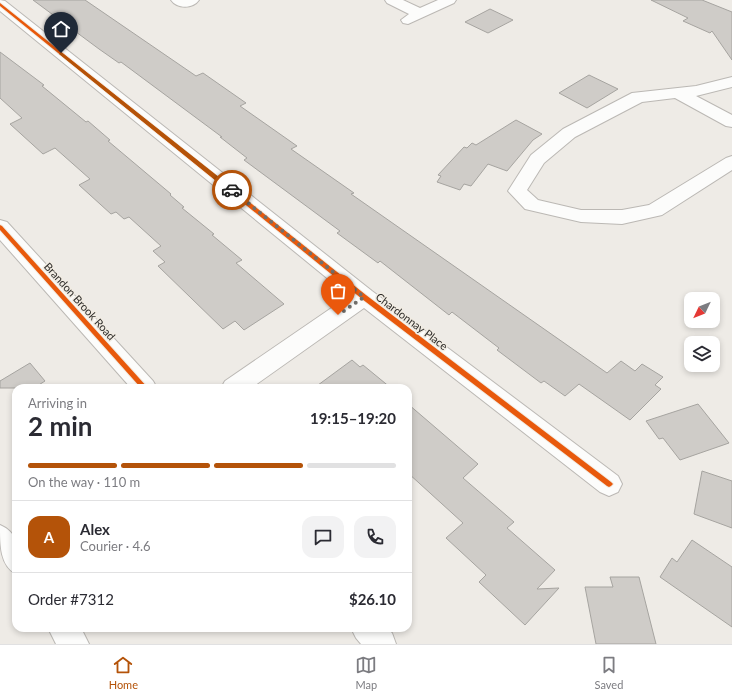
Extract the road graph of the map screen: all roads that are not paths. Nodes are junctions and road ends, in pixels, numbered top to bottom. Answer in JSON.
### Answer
{"nodes":[{"id":1,"x":178,"y":0,"type":"edge"},
{"id":2,"x":192,"y":0,"type":"edge"},
{"id":3,"x":392,"y":0,"type":"edge"},
{"id":4,"x":449,"y":0,"type":"edge"},
{"id":5,"x":0,"y":4,"type":"edge"},
{"id":6,"x":732,"y":82,"type":"edge"},
{"id":7,"x":678,"y":93,"type":"junction"},
{"id":8,"x":732,"y":122,"type":"edge"},
{"id":9,"x":732,"y":162,"type":"edge"},
{"id":10,"x":0,"y":227,"type":"edge"},
{"id":11,"x":364,"y":297,"type":"junction"},
{"id":12,"x":141,"y":384,"type":"edge"},
{"id":13,"x":239,"y":384,"type":"edge"},
{"id":14,"x":609,"y":484,"type":"dead end"},
{"id":15,"x":66,"y":632,"type":"edge"},
{"id":16,"x":370,"y":632,"type":"edge"},
{"id":17,"x":74,"y":644,"type":"edge"},
{"id":18,"x":381,"y":644,"type":"edge"}],
"edges":[{"from":1,"to":2,"type":"street"},
{"from":3,"to":4,"type":"street"},
{"from":5,"to":11,"type":"street","name":"Chardonnay Place"},
{"from":6,"to":7,"type":"street"},
{"from":7,"to":8,"type":"street"},
{"from":7,"to":9,"type":"street"},
{"from":10,"to":12,"type":"street","name":"Brandon Brook Road"},
{"from":11,"to":13,"type":"street"},
{"from":11,"to":14,"type":"street","name":"Chardonnay Place"},
{"from":15,"to":17,"type":"street"},
{"from":16,"to":18,"type":"street"}]}
